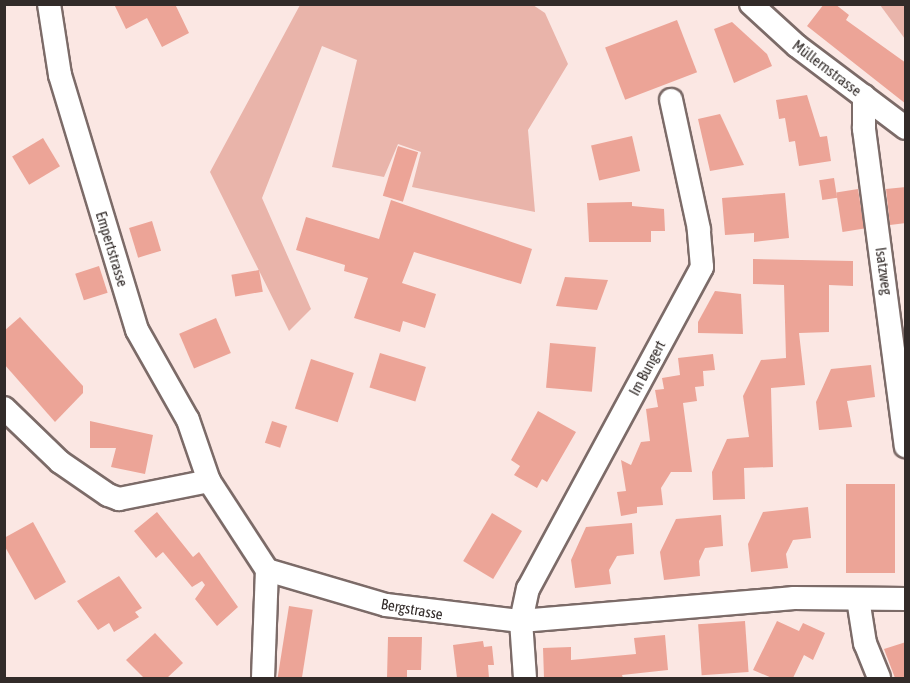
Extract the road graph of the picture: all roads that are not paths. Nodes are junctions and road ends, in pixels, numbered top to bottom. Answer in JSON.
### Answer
{"nodes":[{"id":1,"x":49,"y":4,"type":"edge"},
{"id":2,"x":751,"y":4,"type":"edge"},
{"id":3,"x":864,"y":96,"type":"junction"},
{"id":4,"x":671,"y":100,"type":"dead end"},
{"id":5,"x":906,"y":128,"type":"edge"},
{"id":6,"x":4,"y":408,"type":"edge"},
{"id":7,"x":906,"y":446,"type":"edge"},
{"id":8,"x":208,"y":481,"type":"junction"},
{"id":9,"x":267,"y":570,"type":"junction"},
{"id":10,"x":906,"y":598,"type":"edge"},
{"id":11,"x":858,"y":599,"type":"junction"},
{"id":12,"x":521,"y":621,"type":"junction"},
{"id":13,"x":263,"y":678,"type":"edge"},
{"id":14,"x":525,"y":678,"type":"edge"},
{"id":15,"x":879,"y":678,"type":"edge"}],
"edges":[{"from":1,"to":8,"type":"street","name":"Empertstrasse"},
{"from":2,"to":3,"type":"street","name":"Müllernstrasse"},
{"from":3,"to":5,"type":"street","name":"Müllernstrasse"},
{"from":3,"to":7,"type":"street","name":"Isatzweg"},
{"from":4,"to":12,"type":"street","name":"Im Bungert"},
{"from":6,"to":8,"type":"street"},
{"from":8,"to":9,"type":"street"},
{"from":9,"to":12,"type":"street","name":"Bergstrasse"},
{"from":9,"to":13,"type":"street"},
{"from":10,"to":11,"type":"street","name":"Bergstrasse"},
{"from":11,"to":12,"type":"street","name":"Bergstrasse"},
{"from":11,"to":15,"type":"street"},
{"from":12,"to":14,"type":"street","name":"Im Bungert"}]}
